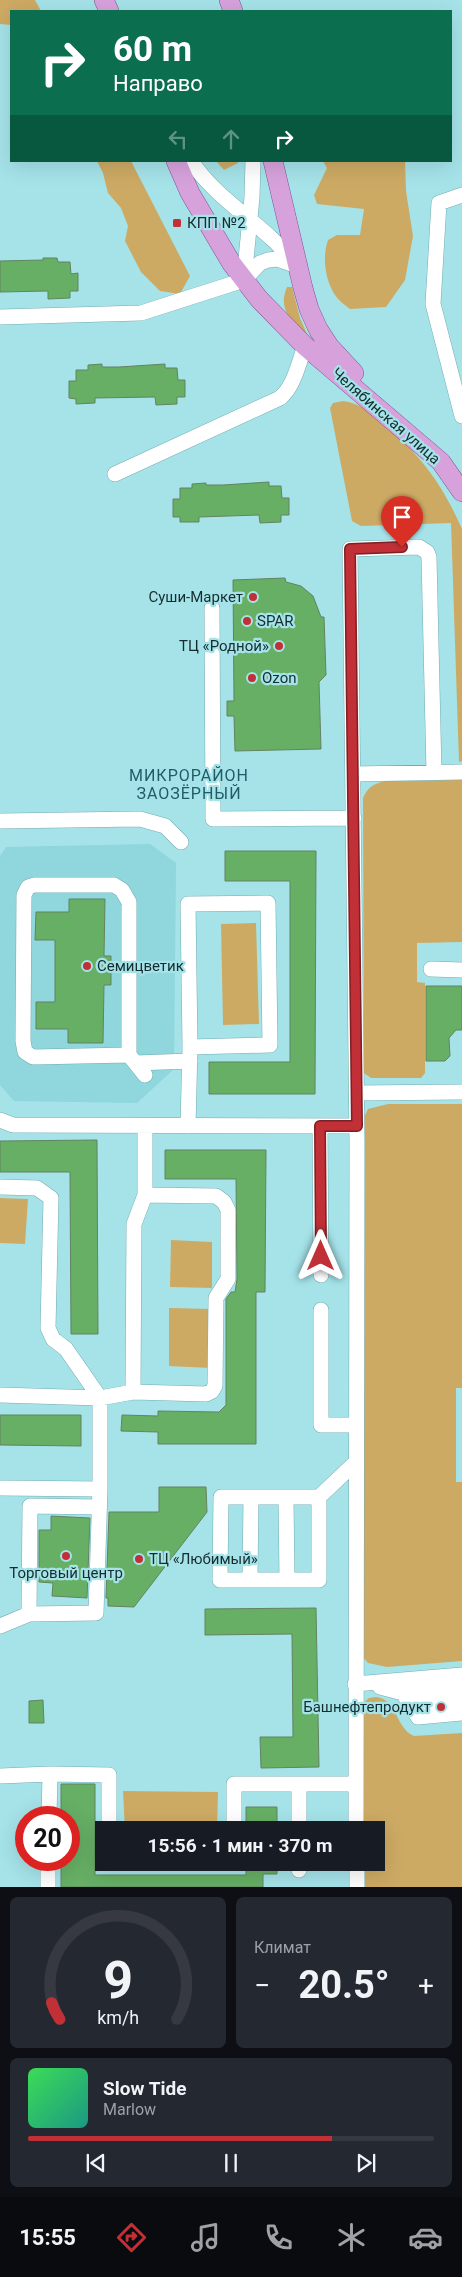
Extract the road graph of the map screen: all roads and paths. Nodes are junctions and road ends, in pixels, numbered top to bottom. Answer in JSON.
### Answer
{"nodes":[{"id":1,"x":176,"y":162,"type":"edge"},
{"id":2,"x":192,"y":162,"type":"edge"},
{"id":3,"x":253,"y":162,"type":"edge"},
{"id":4,"x":273,"y":162,"type":"edge"},
{"id":5,"x":462,"y":195,"type":"edge"},
{"id":6,"x":249,"y":218,"type":"junction"},
{"id":7,"x":297,"y":266,"type":"junction"},
{"id":8,"x":244,"y":280,"type":"junction"},
{"id":9,"x":0,"y":317,"type":"edge"},
{"id":10,"x":305,"y":346,"type":"junction"},
{"id":11,"x":462,"y":416,"type":"edge"},
{"id":12,"x":462,"y":469,"type":"edge"},
{"id":13,"x":115,"y":474,"type":"dead end"},
{"id":14,"x":462,"y":492,"type":"edge"},
{"id":15,"x":212,"y":608,"type":"dead end"},
{"id":16,"x":434,"y":772,"type":"junction"},
{"id":17,"x":462,"y":772,"type":"edge"},
{"id":18,"x":354,"y":774,"type":"junction"},
{"id":19,"x":354,"y":818,"type":"junction"},
{"id":20,"x":0,"y":821,"type":"edge"},
{"id":21,"x":181,"y":842,"type":"dead end"},
{"id":22,"x":431,"y":970,"type":"dead end"},
{"id":23,"x":462,"y":970,"type":"edge"},
{"id":24,"x":190,"y":1054,"type":"junction"},
{"id":25,"x":132,"y":1059,"type":"junction"},
{"id":26,"x":146,"y":1076,"type":"dead end"},
{"id":27,"x":462,"y":1092,"type":"edge"},
{"id":28,"x":357,"y":1093,"type":"junction"},
{"id":29,"x":0,"y":1120,"type":"edge"},
{"id":30,"x":145,"y":1126,"type":"junction"},
{"id":31,"x":188,"y":1126,"type":"junction"},
{"id":32,"x":320,"y":1126,"type":"junction"},
{"id":33,"x":357,"y":1126,"type":"junction"},
{"id":34,"x":0,"y":1187,"type":"edge"},
{"id":35,"x":144,"y":1195,"type":"junction"},
{"id":36,"x":321,"y":1276,"type":"dead end"},
{"id":37,"x":321,"y":1310,"type":"dead end"},
{"id":38,"x":133,"y":1392,"type":"junction"},
{"id":39,"x":0,"y":1395,"type":"edge"},
{"id":40,"x":100,"y":1398,"type":"junction"},
{"id":41,"x":356,"y":1425,"type":"junction"},
{"id":42,"x":356,"y":1462,"type":"junction"},
{"id":43,"x":0,"y":1488,"type":"edge"},
{"id":44,"x":100,"y":1489,"type":"junction"},
{"id":45,"x":251,"y":1497,"type":"junction"},
{"id":46,"x":286,"y":1497,"type":"junction"},
{"id":47,"x":318,"y":1497,"type":"junction"},
{"id":48,"x":99,"y":1507,"type":"junction"},
{"id":49,"x":250,"y":1580,"type":"junction"},
{"id":50,"x":286,"y":1580,"type":"junction"},
{"id":51,"x":29,"y":1614,"type":"junction"},
{"id":52,"x":0,"y":1626,"type":"edge"},
{"id":53,"x":462,"y":1675,"type":"edge"},
{"id":54,"x":362,"y":1684,"type":"junction"},
{"id":55,"x":462,"y":1687,"type":"edge"},
{"id":56,"x":407,"y":1699,"type":"junction"},
{"id":57,"x":462,"y":1700,"type":"edge"},
{"id":58,"x":462,"y":1713,"type":"edge"},
{"id":59,"x":50,"y":1774,"type":"junction"},
{"id":60,"x":0,"y":1776,"type":"edge"},
{"id":61,"x":299,"y":1784,"type":"junction"},
{"id":62,"x":355,"y":1784,"type":"junction"},
{"id":63,"x":49,"y":1806,"type":"edge"},
{"id":64,"x":108,"y":1821,"type":"edge"},
{"id":65,"x":234,"y":1821,"type":"edge"},
{"id":66,"x":299,"y":1821,"type":"edge"},
{"id":67,"x":356,"y":1821,"type":"edge"},
{"id":68,"x":48,"y":1871,"type":"edge"},
{"id":69,"x":357,"y":1871,"type":"edge"},
{"id":70,"x":48,"y":1887,"type":"edge"},
{"id":71,"x":357,"y":1887,"type":"edge"}],
"edges":[{"from":1,"to":8,"type":"main road","name":"Челябинская улица"},
{"from":2,"to":6,"type":"street"},
{"from":3,"to":6,"type":"street"},
{"from":4,"to":7,"type":"main road","name":"Челябинская улица"},
{"from":5,"to":11,"type":"street"},
{"from":6,"to":7,"type":"street"},
{"from":6,"to":8,"type":"street"},
{"from":7,"to":8,"type":"street"},
{"from":7,"to":12,"type":"main road","name":"Челябинская улица"},
{"from":8,"to":9,"type":"street"},
{"from":8,"to":10,"type":"main road","name":"Челябинская улица"},
{"from":10,"to":13,"type":"street"},
{"from":10,"to":14,"type":"main road","name":"Челябинская улица"},
{"from":15,"to":19,"type":"street"},
{"from":16,"to":17,"type":"street"},
{"from":16,"to":18,"type":"street"},
{"from":16,"to":18,"type":"street"},
{"from":18,"to":19,"type":"street"},
{"from":19,"to":28,"type":"street"},
{"from":20,"to":21,"type":"street"},
{"from":22,"to":23,"type":"street"},
{"from":24,"to":24,"type":"street"},
{"from":24,"to":25,"type":"street"},
{"from":24,"to":31,"type":"street"},
{"from":25,"to":25,"type":"street"},
{"from":25,"to":26,"type":"street"},
{"from":27,"to":28,"type":"street"},
{"from":28,"to":33,"type":"street"},
{"from":29,"to":30,"type":"street"},
{"from":30,"to":31,"type":"street"},
{"from":30,"to":35,"type":"street"},
{"from":31,"to":32,"type":"street"},
{"from":32,"to":33,"type":"street"},
{"from":32,"to":36,"type":"street"},
{"from":33,"to":41,"type":"street"},
{"from":34,"to":40,"type":"street"},
{"from":35,"to":38,"type":"street"},
{"from":35,"to":38,"type":"street"},
{"from":37,"to":41,"type":"street"},
{"from":38,"to":40,"type":"street"},
{"from":39,"to":40,"type":"street"},
{"from":40,"to":44,"type":"street"},
{"from":41,"to":42,"type":"street"},
{"from":42,"to":47,"type":"street"},
{"from":42,"to":54,"type":"street"},
{"from":43,"to":44,"type":"street"},
{"from":44,"to":48,"type":"street"},
{"from":45,"to":46,"type":"street"},
{"from":45,"to":49,"type":"street"},
{"from":45,"to":49,"type":"street"},
{"from":46,"to":47,"type":"street"},
{"from":46,"to":50,"type":"street"},
{"from":47,"to":50,"type":"street"},
{"from":48,"to":51,"type":"street"},
{"from":48,"to":51,"type":"street"},
{"from":49,"to":50,"type":"street"},
{"from":51,"to":52,"type":"street"},
{"from":53,"to":54,"type":"street"},
{"from":54,"to":56,"type":"street"},
{"from":54,"to":62,"type":"street"},
{"from":55,"to":56,"type":"street"},
{"from":56,"to":57,"type":"street"},
{"from":56,"to":58,"type":"street"},
{"from":59,"to":60,"type":"street"},
{"from":59,"to":63,"type":"street"},
{"from":59,"to":64,"type":"street"},
{"from":61,"to":62,"type":"street"},
{"from":61,"to":65,"type":"street"},
{"from":61,"to":66,"type":"street"},
{"from":62,"to":67,"type":"street"},
{"from":68,"to":70,"type":"street"},
{"from":69,"to":71,"type":"street"}]}
